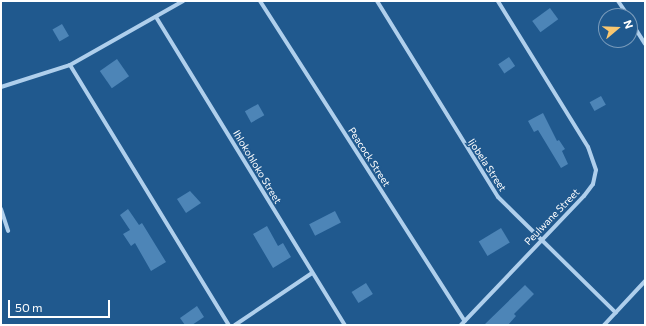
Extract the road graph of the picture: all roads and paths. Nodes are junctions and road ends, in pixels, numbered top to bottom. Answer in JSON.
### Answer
{"nodes":[{"id":1,"x":183,"y":1,"type":"edge"},
{"id":2,"x":260,"y":1,"type":"edge"},
{"id":3,"x":377,"y":1,"type":"edge"},
{"id":4,"x":498,"y":1,"type":"edge"},
{"id":5,"x":156,"y":17,"type":"junction"},
{"id":6,"x":638,"y":33,"type":"edge"},
{"id":7,"x":645,"y":44,"type":"edge"},
{"id":8,"x":70,"y":65,"type":"junction"},
{"id":9,"x":1,"y":87,"type":"edge"},
{"id":10,"x":1,"y":209,"type":"edge"},
{"id":11,"x":8,"y":231,"type":"dead end"},
{"id":12,"x":540,"y":241,"type":"junction"},
{"id":13,"x":312,"y":273,"type":"junction"},
{"id":14,"x":645,"y":281,"type":"edge"},
{"id":15,"x":616,"y":313,"type":"junction"},
{"id":16,"x":465,"y":321,"type":"junction"},
{"id":17,"x":229,"y":325,"type":"edge"},
{"id":18,"x":235,"y":325,"type":"edge"},
{"id":19,"x":345,"y":325,"type":"edge"},
{"id":20,"x":461,"y":325,"type":"edge"},
{"id":21,"x":604,"y":325,"type":"edge"}],
"edges":[{"from":1,"to":5,"type":"street"},
{"from":2,"to":16,"type":"street","name":"Peacock Street"},
{"from":3,"to":12,"type":"street","name":"Ijobela Street"},
{"from":4,"to":12,"type":"street","name":"Peulwane Street"},
{"from":5,"to":8,"type":"street"},
{"from":5,"to":13,"type":"street","name":"Ihlokohloko Street"},
{"from":6,"to":7,"type":"street"},
{"from":8,"to":9,"type":"street"},
{"from":8,"to":17,"type":"street"},
{"from":10,"to":11,"type":"street"},
{"from":12,"to":15,"type":"street","name":"Ijobela Street"},
{"from":12,"to":16,"type":"street","name":"Peulwane Street"},
{"from":13,"to":18,"type":"street"},
{"from":13,"to":19,"type":"street","name":"Ihlokohloko Street"},
{"from":14,"to":15,"type":"street"},
{"from":15,"to":21,"type":"street"},
{"from":16,"to":20,"type":"street","name":"Peulwane Street"}]}
